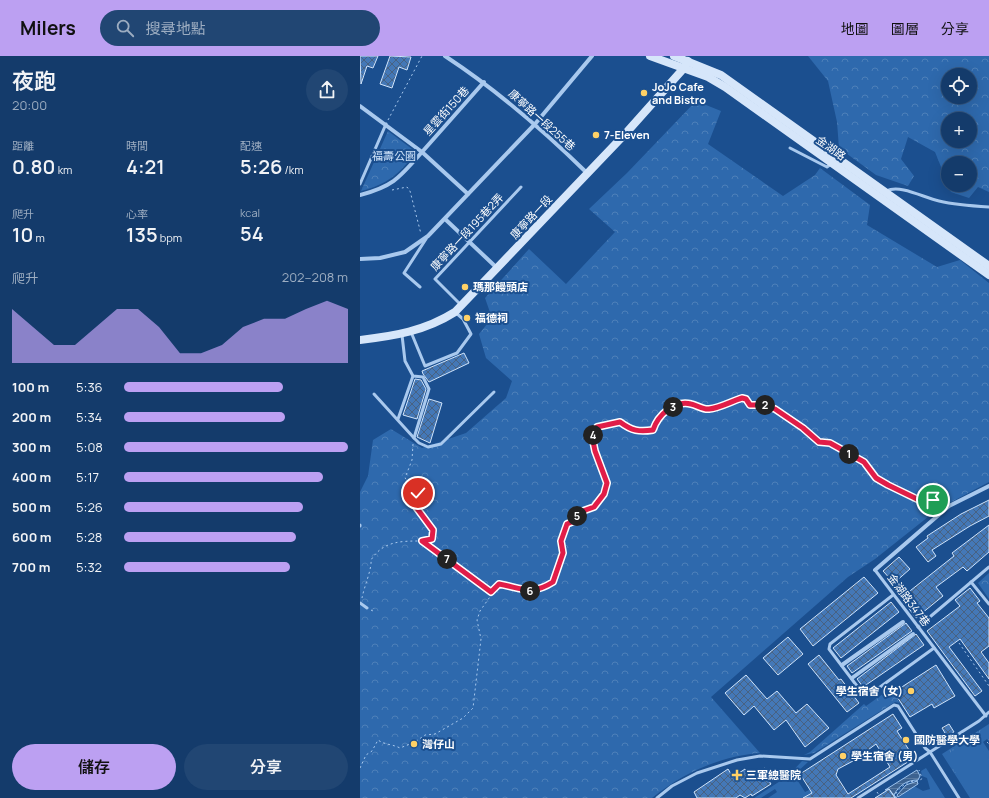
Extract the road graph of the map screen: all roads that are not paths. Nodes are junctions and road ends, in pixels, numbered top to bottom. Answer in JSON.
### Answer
{"nodes":[{"id":1,"x":445,"y":56,"type":"edge"},
{"id":2,"x":592,"y":56,"type":"edge"},
{"id":3,"x":650,"y":56,"type":"edge"},
{"id":4,"x":674,"y":56,"type":"edge"},
{"id":5,"x":686,"y":64,"type":"junction"},
{"id":6,"x":484,"y":82,"type":"junction"},
{"id":7,"x":360,"y":106,"type":"edge"},
{"id":8,"x":386,"y":124,"type":"junction"},
{"id":9,"x":535,"y":124,"type":"junction"},
{"id":10,"x":790,"y":148,"type":"dead end"},
{"id":11,"x":422,"y":152,"type":"junction"},
{"id":12,"x":833,"y":162,"type":"junction"},
{"id":13,"x":587,"y":173,"type":"junction"},
{"id":14,"x":360,"y":184,"type":"edge"},
{"id":15,"x":521,"y":187,"type":"dead end"},
{"id":16,"x":468,"y":194,"type":"junction"},
{"id":17,"x":883,"y":194,"type":"junction"},
{"id":18,"x":360,"y":195,"type":"edge"},
{"id":19,"x":989,"y":207,"type":"edge"},
{"id":20,"x":444,"y":218,"type":"junction"},
{"id":21,"x":428,"y":236,"type":"junction"},
{"id":22,"x":470,"y":242,"type":"junction"},
{"id":23,"x":360,"y":259,"type":"edge"},
{"id":24,"x":989,"y":266,"type":"edge"},
{"id":25,"x":497,"y":268,"type":"junction"},
{"id":26,"x":989,"y":275,"type":"edge"},
{"id":27,"x":420,"y":287,"type":"dead end"},
{"id":28,"x":462,"y":306,"type":"junction"},
{"id":29,"x":455,"y":312,"type":"junction"},
{"id":30,"x":411,"y":332,"type":"junction"},
{"id":31,"x":402,"y":335,"type":"junction"},
{"id":32,"x":360,"y":339,"type":"edge"},
{"id":33,"x":413,"y":376,"type":"junction"},
{"id":34,"x":494,"y":392,"type":"dead end"},
{"id":35,"x":374,"y":394,"type":"dead end"},
{"id":36,"x":398,"y":419,"type":"junction"},
{"id":37,"x":414,"y":438,"type":"junction"},
{"id":38,"x":989,"y":486,"type":"edge"},
{"id":39,"x":989,"y":567,"type":"edge"},
{"id":40,"x":875,"y":570,"type":"joint"},
{"id":41,"x":971,"y":582,"type":"junction"},
{"id":42,"x":893,"y":595,"type":"junction"},
{"id":43,"x":361,"y":604,"type":"edge"},
{"id":44,"x":989,"y":604,"type":"edge"},
{"id":45,"x":367,"y":608,"type":"dead end"},
{"id":46,"x":903,"y":622,"type":"dead end"},
{"id":47,"x":918,"y":627,"type":"junction"},
{"id":48,"x":913,"y":634,"type":"dead end"},
{"id":49,"x":934,"y":648,"type":"junction"},
{"id":50,"x":842,"y":665,"type":"junction"},
{"id":51,"x":852,"y":678,"type":"junction"},
{"id":52,"x":989,"y":712,"type":"edge"},
{"id":53,"x":986,"y":716,"type":"junction"},
{"id":54,"x":930,"y":752,"type":"junction"},
{"id":55,"x":657,"y":798,"type":"edge"},
{"id":56,"x":858,"y":798,"type":"edge"},
{"id":57,"x":959,"y":798,"type":"edge"}],
"edges":[{"from":1,"to":6,"type":"street","name":"康寧路一段255巷"},
{"from":2,"to":9,"type":"street"},
{"from":3,"to":5,"type":"main road","name":"金湖路"},
{"from":4,"to":5,"type":"main road","name":"金湖路"},
{"from":5,"to":12,"type":"main road","name":"金湖路"},
{"from":5,"to":13,"type":"main road","name":"康寧路一段"},
{"from":5,"to":17,"type":"main road","name":"金湖路"},
{"from":6,"to":9,"type":"street","name":"康寧路一段255巷"},
{"from":6,"to":11,"type":"street","name":"星雲街150巷"},
{"from":7,"to":8,"type":"street"},
{"from":8,"to":11,"type":"street"},
{"from":8,"to":14,"type":"lane"},
{"from":9,"to":13,"type":"street","name":"康寧路一段255巷"},
{"from":9,"to":16,"type":"street"},
{"from":10,"to":12,"type":"lane"},
{"from":11,"to":16,"type":"street","name":"星雲街150巷"},
{"from":11,"to":18,"type":"street","name":"星雲街150巷"},
{"from":12,"to":17,"type":"main road","name":"金湖路"},
{"from":13,"to":25,"type":"main road","name":"康寧路一段"},
{"from":15,"to":22,"type":"lane","name":"康寧路一段195巷2弄"},
{"from":16,"to":20,"type":"street"},
{"from":17,"to":19,"type":"lane"},
{"from":17,"to":24,"type":"main road","name":"金湖路"},
{"from":17,"to":26,"type":"main road","name":"金湖路"},
{"from":20,"to":21,"type":"street"},
{"from":20,"to":22,"type":"street"},
{"from":21,"to":23,"type":"street"},
{"from":21,"to":27,"type":"lane"},
{"from":22,"to":25,"type":"street"},
{"from":22,"to":28,"type":"lane","name":"康寧路一段195巷2弄"},
{"from":25,"to":28,"type":"main road","name":"康寧路一段"},
{"from":28,"to":29,"type":"main road","name":"康寧路一段"},
{"from":29,"to":30,"type":"main road","name":"康寧路一段"},
{"from":29,"to":30,"type":"lane"},
{"from":30,"to":31,"type":"main road","name":"康寧路一段"},
{"from":31,"to":32,"type":"main road","name":"康寧路一段"},
{"from":31,"to":33,"type":"lane"},
{"from":33,"to":36,"type":"lane"},
{"from":33,"to":37,"type":"lane"},
{"from":34,"to":37,"type":"lane"},
{"from":35,"to":36,"type":"lane"},
{"from":36,"to":37,"type":"lane"},
{"from":38,"to":40,"type":"street","name":"金湖路347巷"},
{"from":39,"to":41,"type":"lane"},
{"from":40,"to":42,"type":"lane","name":"金湖路347巷"},
{"from":41,"to":44,"type":"lane"},
{"from":41,"to":47,"type":"lane"},
{"from":42,"to":47,"type":"lane","name":"金湖路347巷"},
{"from":42,"to":50,"type":"lane"},
{"from":43,"to":45,"type":"lane"},
{"from":46,"to":50,"type":"street"},
{"from":47,"to":49,"type":"lane","name":"金湖路347巷"},
{"from":48,"to":51,"type":"street"},
{"from":49,"to":51,"type":"lane"},
{"from":49,"to":53,"type":"lane","name":"金湖路347巷"},
{"from":50,"to":51,"type":"lane"},
{"from":52,"to":53,"type":"lane"},
{"from":53,"to":54,"type":"lane"},
{"from":54,"to":55,"type":"lane"},
{"from":54,"to":56,"type":"lane"},
{"from":54,"to":57,"type":"lane"}]}
